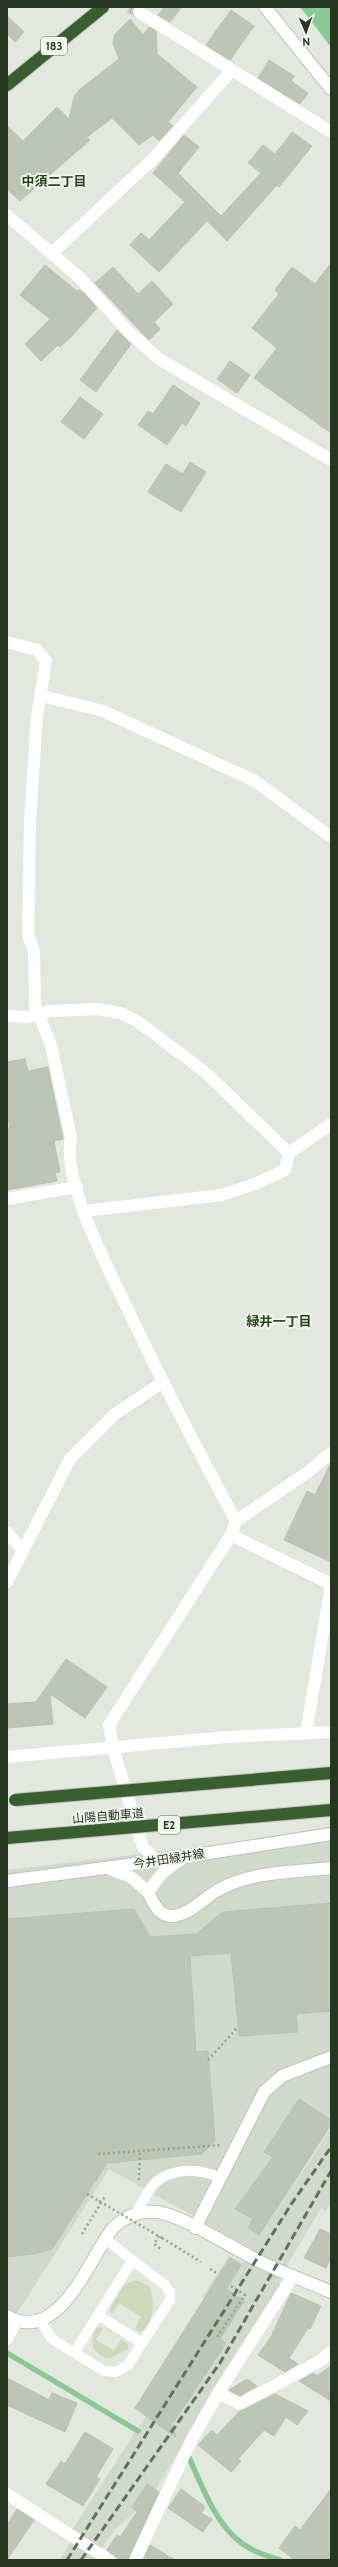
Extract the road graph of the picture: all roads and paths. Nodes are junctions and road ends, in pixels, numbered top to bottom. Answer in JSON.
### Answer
{"nodes":[{"id":1,"x":103,"y":7,"type":"edge"},
{"id":2,"x":265,"y":7,"type":"edge"},
{"id":3,"x":139,"y":12,"type":"tunnel mouth"},
{"id":4,"x":232,"y":70,"type":"junction"},
{"id":5,"x":7,"y":85,"type":"edge"},
{"id":6,"x":331,"y":89,"type":"edge"},
{"id":7,"x":331,"y":132,"type":"edge"},
{"id":8,"x":7,"y":215,"type":"edge"},
{"id":9,"x":51,"y":254,"type":"junction"},
{"id":10,"x":331,"y":460,"type":"edge"},
{"id":11,"x":7,"y":642,"type":"edge"},
{"id":12,"x":42,"y":696,"type":"junction"},
{"id":13,"x":331,"y":837,"type":"edge"},
{"id":14,"x":38,"y":1015,"type":"junction"},
{"id":15,"x":7,"y":1016,"type":"edge"},
{"id":16,"x":331,"y":1124,"type":"edge"},
{"id":17,"x":289,"y":1153,"type":"junction"},
{"id":18,"x":76,"y":1187,"type":"junction"},
{"id":19,"x":7,"y":1200,"type":"edge"},
{"id":20,"x":84,"y":1211,"type":"junction"},
{"id":21,"x":163,"y":1382,"type":"junction"},
{"id":22,"x":331,"y":1453,"type":"edge"},
{"id":23,"x":236,"y":1521,"type":"junction"},
{"id":24,"x":7,"y":1532,"type":"edge"},
{"id":25,"x":231,"y":1535,"type":"junction"},
{"id":26,"x":23,"y":1551,"type":"junction"},
{"id":27,"x":7,"y":1582,"type":"edge"},
{"id":28,"x":331,"y":1584,"type":"edge"},
{"id":29,"x":331,"y":1732,"type":"edge"},
{"id":30,"x":306,"y":1733,"type":"junction"},
{"id":31,"x":113,"y":1748,"type":"junction"},
{"id":32,"x":7,"y":1757,"type":"edge"},
{"id":33,"x":331,"y":1773,"type":"edge"},
{"id":34,"x":10,"y":1801,"type":"edge"},
{"id":35,"x":331,"y":1810,"type":"edge"},
{"id":36,"x":331,"y":1834,"type":"edge"},
{"id":37,"x":7,"y":1838,"type":"edge"},
{"id":38,"x":143,"y":1847,"type":"junction"},
{"id":39,"x":184,"y":1857,"type":"junction"},
{"id":40,"x":157,"y":1861,"type":"junction"},
{"id":41,"x":133,"y":1864,"type":"junction"},
{"id":42,"x":107,"y":1868,"type":"junction"},
{"id":43,"x":331,"y":1868,"type":"edge"},
{"id":44,"x":7,"y":1881,"type":"edge"},
{"id":45,"x":148,"y":1892,"type":"junction"},
{"id":46,"x":238,"y":2027,"type":"dead end"},
{"id":47,"x":331,"y":2057,"type":"edge"},
{"id":48,"x":208,"y":2060,"type":"dead end"},
{"id":49,"x":237,"y":2144,"type":"junction"},
{"id":50,"x":140,"y":2151,"type":"junction"},
{"id":51,"x":98,"y":2154,"type":"dead end"},
{"id":52,"x":220,"y":2178,"type":"junction"},
{"id":53,"x":139,"y":2183,"type":"dead end"},
{"id":54,"x":87,"y":2194,"type":"dead end"},
{"id":55,"x":107,"y":2196,"type":"dead end"},
{"id":56,"x":100,"y":2202,"type":"junction"},
{"id":57,"x":136,"y":2213,"type":"junction"},
{"id":58,"x":195,"y":2228,"type":"junction"},
{"id":59,"x":82,"y":2234,"type":"dead end"},
{"id":60,"x":160,"y":2237,"type":"junction"},
{"id":61,"x":105,"y":2239,"type":"junction"},
{"id":62,"x":161,"y":2248,"type":"dead end"},
{"id":63,"x":132,"y":2261,"type":"junction"},
{"id":64,"x":201,"y":2262,"type":"dead end"},
{"id":65,"x":210,"y":2269,"type":"dead end"},
{"id":66,"x":218,"y":2274,"type":"dead end"},
{"id":67,"x":293,"y":2276,"type":"junction"},
{"id":68,"x":229,"y":2285,"type":"dead end"},
{"id":69,"x":331,"y":2292,"type":"edge"},
{"id":70,"x":98,"y":2315,"type":"junction"},
{"id":71,"x":11,"y":2318,"type":"edge"},
{"id":72,"x":40,"y":2320,"type":"junction"},
{"id":73,"x":217,"y":2338,"type":"dead end"},
{"id":74,"x":7,"y":2339,"type":"edge"},
{"id":75,"x":142,"y":2343,"type":"junction"},
{"id":76,"x":331,"y":2352,"type":"edge"},
{"id":77,"x":74,"y":2353,"type":"junction"},
{"id":78,"x":218,"y":2393,"type":"junction"},
{"id":79,"x":7,"y":2495,"type":"edge"},
{"id":80,"x":109,"y":2560,"type":"edge"},
{"id":81,"x":136,"y":2560,"type":"edge"}],
"edges":[{"from":1,"to":5,"type":"highway","number":"183"},
{"from":2,"to":6,"type":"street"},
{"from":3,"to":4,"type":"street"},
{"from":4,"to":7,"type":"street"},
{"from":4,"to":9,"type":"street"},
{"from":8,"to":9,"type":"street"},
{"from":9,"to":10,"type":"street"},
{"from":11,"to":12,"type":"street"},
{"from":12,"to":13,"type":"street"},
{"from":12,"to":14,"type":"street"},
{"from":14,"to":15,"type":"street"},
{"from":14,"to":17,"type":"street"},
{"from":14,"to":18,"type":"street"},
{"from":16,"to":17,"type":"street"},
{"from":17,"to":20,"type":"street"},
{"from":18,"to":19,"type":"street"},
{"from":18,"to":20,"type":"street"},
{"from":20,"to":21,"type":"street"},
{"from":21,"to":23,"type":"street"},
{"from":21,"to":26,"type":"street"},
{"from":22,"to":23,"type":"street"},
{"from":23,"to":25,"type":"street"},
{"from":24,"to":26,"type":"street"},
{"from":25,"to":28,"type":"street"},
{"from":25,"to":31,"type":"street"},
{"from":26,"to":27,"type":"street"},
{"from":28,"to":30,"type":"street"},
{"from":29,"to":30,"type":"street"},
{"from":30,"to":31,"type":"street"},
{"from":31,"to":32,"type":"street"},
{"from":31,"to":38,"type":"street"},
{"from":33,"to":34,"type":"highway","name":"山陽自動車道","bridge":true},
{"from":35,"to":37,"type":"highway","name":"山陽自動車道","number":"E2","bridge":true},
{"from":36,"to":39,"type":"street","name":"今井田緑井線"},
{"from":38,"to":40,"type":"street"},
{"from":38,"to":41,"type":"street"},
{"from":39,"to":40,"type":"street","name":"今井田緑井線"},
{"from":39,"to":45,"type":"street"},
{"from":40,"to":41,"type":"street","name":"今井田緑井線"},
{"from":41,"to":42,"type":"street","name":"今井田緑井線"},
{"from":42,"to":44,"type":"street","name":"今井田緑井線"},
{"from":42,"to":45,"type":"street"},
{"from":43,"to":45,"type":"street"},
{"from":46,"to":48,"type":"path"},
{"from":47,"to":49,"type":"street"},
{"from":49,"to":50,"type":"path"},
{"from":49,"to":52,"type":"street"},
{"from":50,"to":51,"type":"path"},
{"from":50,"to":53,"type":"path"},
{"from":52,"to":57,"type":"lane"},
{"from":52,"to":58,"type":"street"},
{"from":54,"to":56,"type":"path","bridge":true},
{"from":55,"to":56,"type":"path"},
{"from":56,"to":59,"type":"path"},
{"from":56,"to":60,"type":"path","bridge":true},
{"from":57,"to":58,"type":"street"},
{"from":57,"to":61,"type":"street"},
{"from":58,"to":67,"type":"street"},
{"from":60,"to":62,"type":"path"},
{"from":60,"to":64,"type":"path"},
{"from":61,"to":63,"type":"lane"},
{"from":61,"to":72,"type":"street"},
{"from":63,"to":70,"type":"lane"},
{"from":63,"to":75,"type":"lane"},
{"from":65,"to":66,"type":"path"},
{"from":67,"to":69,"type":"street"},
{"from":67,"to":78,"type":"street"},
{"from":68,"to":73,"type":"path"},
{"from":70,"to":75,"type":"lane"},
{"from":70,"to":77,"type":"lane"},
{"from":71,"to":72,"type":"street"},
{"from":71,"to":74,"type":"street"},
{"from":72,"to":77,"type":"lane"},
{"from":75,"to":77,"type":"lane"},
{"from":76,"to":78,"type":"street"},
{"from":78,"to":81,"type":"street"},
{"from":79,"to":80,"type":"street"}]}
